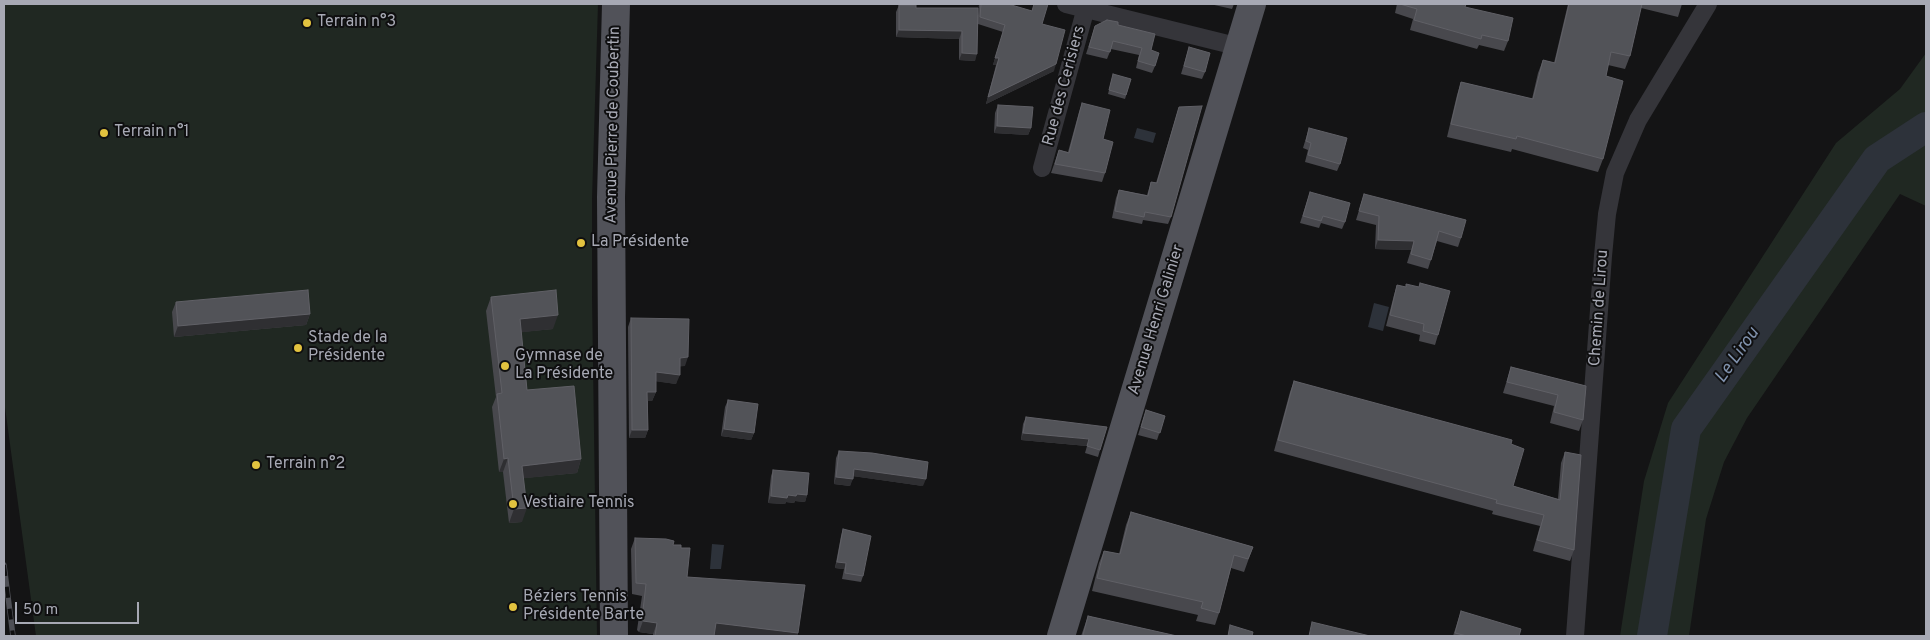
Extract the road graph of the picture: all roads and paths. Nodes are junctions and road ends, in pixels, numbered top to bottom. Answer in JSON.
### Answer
{"nodes":[{"id":1,"x":616,"y":4,"type":"edge"},
{"id":2,"x":1066,"y":4,"type":"edge"},
{"id":3,"x":1252,"y":4,"type":"edge"},
{"id":4,"x":1708,"y":4,"type":"edge"},
{"id":5,"x":1086,"y":6,"type":"edge"},
{"id":6,"x":1240,"y":48,"type":"junction"},
{"id":7,"x":1042,"y":168,"type":"dead end"},
{"id":8,"x":614,"y":636,"type":"edge"},
{"id":9,"x":1062,"y":636,"type":"edge"},
{"id":10,"x":1575,"y":636,"type":"edge"}],
"edges":[{"from":1,"to":8,"type":"main road","name":"Avenue Pierre de Coubertin"},
{"from":2,"to":5,"type":"street"},
{"from":3,"to":6,"type":"main road","name":"Avenue Henri Galinier"},
{"from":4,"to":10,"type":"street","name":"Chemin de Lirou"},
{"from":5,"to":6,"type":"street"},
{"from":5,"to":7,"type":"street","name":"Rue des Cerisiers"},
{"from":6,"to":9,"type":"main road","name":"Avenue Henri Galinier"}]}
